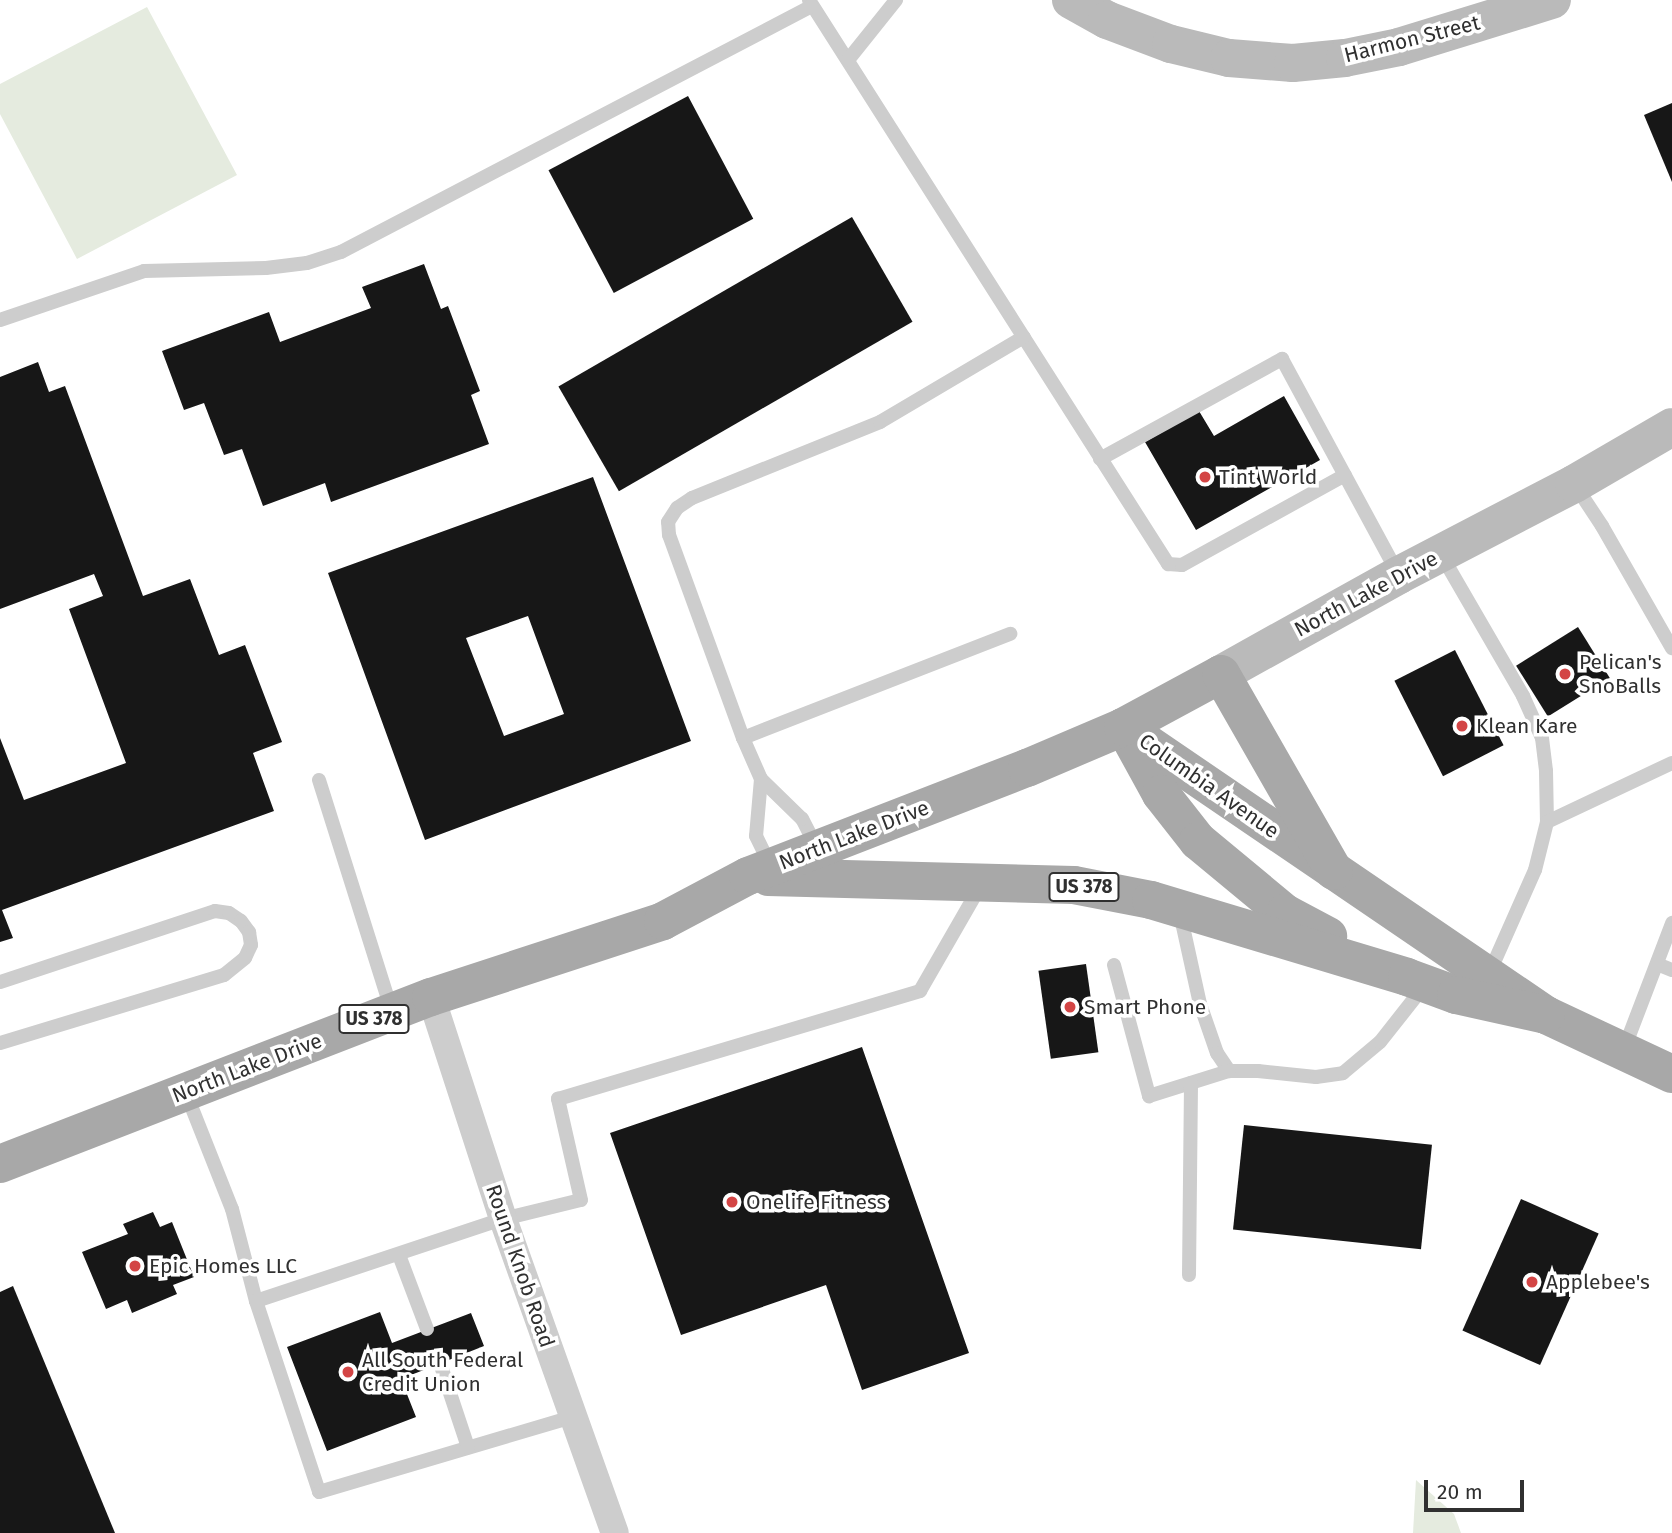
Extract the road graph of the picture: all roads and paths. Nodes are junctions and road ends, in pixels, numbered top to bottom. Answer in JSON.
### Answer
{"nodes":[{"id":1,"x":896,"y":0,"type":"edge"},
{"id":2,"x":1072,"y":0,"type":"edge"},
{"id":3,"x":1552,"y":0,"type":"edge"},
{"id":4,"x":810,"y":3,"type":"edge"},
{"id":5,"x":848,"y":60,"type":"junction"},
{"id":6,"x":0,"y":320,"type":"edge"},
{"id":7,"x":1024,"y":337,"type":"junction"},
{"id":8,"x":1672,"y":427,"type":"edge"},
{"id":9,"x":1100,"y":459,"type":"junction"},
{"id":10,"x":1345,"y":475,"type":"junction"},
{"id":11,"x":1574,"y":484,"type":"junction"},
{"id":12,"x":1441,"y":554,"type":"junction"},
{"id":13,"x":1399,"y":575,"type":"junction"},
{"id":14,"x":1010,"y":634,"type":"dead end"},
{"id":15,"x":1672,"y":648,"type":"edge"},
{"id":16,"x":1221,"y":674,"type":"junction"},
{"id":17,"x":1124,"y":727,"type":"junction"},
{"id":18,"x":743,"y":738,"type":"junction"},
{"id":19,"x":1672,"y":763,"type":"edge"},
{"id":20,"x":761,"y":779,"type":"junction"},
{"id":21,"x":319,"y":780,"type":"dead end"},
{"id":22,"x":1547,"y":822,"type":"junction"},
{"id":23,"x":818,"y":850,"type":"junction"},
{"id":24,"x":1334,"y":871,"type":"junction"},
{"id":25,"x":760,"y":872,"type":"junction"},
{"id":26,"x":983,"y":881,"type":"junction"},
{"id":27,"x":1180,"y":908,"type":"junction"},
{"id":28,"x":1672,"y":923,"type":"edge"},
{"id":29,"x":1657,"y":964,"type":"junction"},
{"id":30,"x":1114,"y":965,"type":"dead end"},
{"id":31,"x":1672,"y":970,"type":"edge"},
{"id":32,"x":1489,"y":975,"type":"junction"},
{"id":33,"x":1416,"y":980,"type":"junction"},
{"id":34,"x":0,"y":982,"type":"edge"},
{"id":35,"x":431,"y":997,"type":"junction"},
{"id":36,"x":393,"y":1012,"type":"junction"},
{"id":37,"x":1546,"y":1015,"type":"junction"},
{"id":38,"x":0,"y":1043,"type":"edge"},
{"id":39,"x":1623,"y":1051,"type":"junction"},
{"id":40,"x":1229,"y":1071,"type":"junction"},
{"id":41,"x":1672,"y":1074,"type":"edge"},
{"id":42,"x":1191,"y":1083,"type":"junction"},
{"id":43,"x":186,"y":1091,"type":"junction"},
{"id":44,"x":0,"y":1164,"type":"edge"},
{"id":45,"x":503,"y":1219,"type":"junction"},
{"id":46,"x":400,"y":1255,"type":"junction"},
{"id":47,"x":1188,"y":1275,"type":"dead end"},
{"id":48,"x":256,"y":1301,"type":"junction"},
{"id":49,"x":427,"y":1329,"type":"dead end"},
{"id":50,"x":440,"y":1363,"type":"dead end"},
{"id":51,"x":573,"y":1416,"type":"junction"},
{"id":52,"x":468,"y":1447,"type":"junction"},
{"id":53,"x":615,"y":1533,"type":"edge"}],
"edges":[{"from":1,"to":5,"type":"lane"},
{"from":2,"to":3,"type":"main road","name":"Harmon Street"},
{"from":4,"to":5,"type":"lane"},
{"from":4,"to":6,"type":"lane"},
{"from":5,"to":7,"type":"lane"},
{"from":7,"to":9,"type":"lane"},
{"from":7,"to":18,"type":"lane"},
{"from":8,"to":11,"type":"main road","name":"North Lake Drive"},
{"from":9,"to":10,"type":"lane"},
{"from":9,"to":10,"type":"lane"},
{"from":10,"to":13,"type":"lane"},
{"from":11,"to":12,"type":"main road","name":"North Lake Drive"},
{"from":11,"to":15,"type":"lane"},
{"from":12,"to":13,"type":"main road","name":"North Lake Drive"},
{"from":12,"to":22,"type":"lane"},
{"from":13,"to":16,"type":"main road","name":"North Lake Drive"},
{"from":14,"to":18,"type":"lane"},
{"from":16,"to":17,"type":"main road","name":"North Lake Drive","number":"US 378"},
{"from":16,"to":24,"type":"main road"},
{"from":17,"to":23,"type":"main road","name":"North Lake Drive","number":"US 378"},
{"from":17,"to":24,"type":"main road","name":"Columbia Avenue","number":"US 378"},
{"from":17,"to":33,"type":"main road","name":"Columbia Avenue"},
{"from":18,"to":20,"type":"lane"},
{"from":19,"to":22,"type":"lane"},
{"from":20,"to":23,"type":"lane"},
{"from":20,"to":25,"type":"lane"},
{"from":21,"to":36,"type":"lane"},
{"from":22,"to":32,"type":"lane"},
{"from":23,"to":25,"type":"main road","name":"North Lake Drive","number":"US 378"},
{"from":24,"to":32,"type":"main road","name":"Columbia Avenue","number":"US 378"},
{"from":25,"to":26,"type":"main road","name":"Columbia Avenue","number":"US 378"},
{"from":25,"to":35,"type":"main road","name":"North Lake Drive","number":"US 378"},
{"from":26,"to":27,"type":"main road","name":"Columbia Avenue","number":"US 378"},
{"from":26,"to":45,"type":"lane"},
{"from":27,"to":33,"type":"main road","name":"Columbia Avenue","number":"US 378"},
{"from":27,"to":40,"type":"lane"},
{"from":28,"to":29,"type":"lane"},
{"from":29,"to":31,"type":"lane"},
{"from":29,"to":39,"type":"lane"},
{"from":30,"to":42,"type":"lane"},
{"from":32,"to":37,"type":"main road","name":"Columbia Avenue","number":"US 378"},
{"from":33,"to":37,"type":"main road","name":"Columbia Avenue","number":"US 378"},
{"from":33,"to":40,"type":"lane"},
{"from":34,"to":38,"type":"lane"},
{"from":35,"to":36,"type":"main road","name":"North Lake Drive","number":"US 378"},
{"from":35,"to":45,"type":"street","name":"Round Knob Road"},
{"from":36,"to":43,"type":"main road","name":"North Lake Drive","number":"US 378"},
{"from":37,"to":39,"type":"main road","name":"Columbia Avenue","number":"US 378"},
{"from":39,"to":41,"type":"main road","name":"Columbia Avenue","number":"US 378"},
{"from":40,"to":42,"type":"lane"},
{"from":42,"to":47,"type":"lane"},
{"from":43,"to":44,"type":"main road","name":"North Lake Drive","number":"US 378"},
{"from":43,"to":48,"type":"lane"},
{"from":45,"to":46,"type":"lane"},
{"from":45,"to":51,"type":"street","name":"Round Knob Road"},
{"from":46,"to":48,"type":"lane"},
{"from":46,"to":49,"type":"lane"},
{"from":48,"to":52,"type":"lane"},
{"from":50,"to":52,"type":"lane"},
{"from":51,"to":52,"type":"lane"},
{"from":51,"to":53,"type":"street","name":"Round Knob Road"}]}
